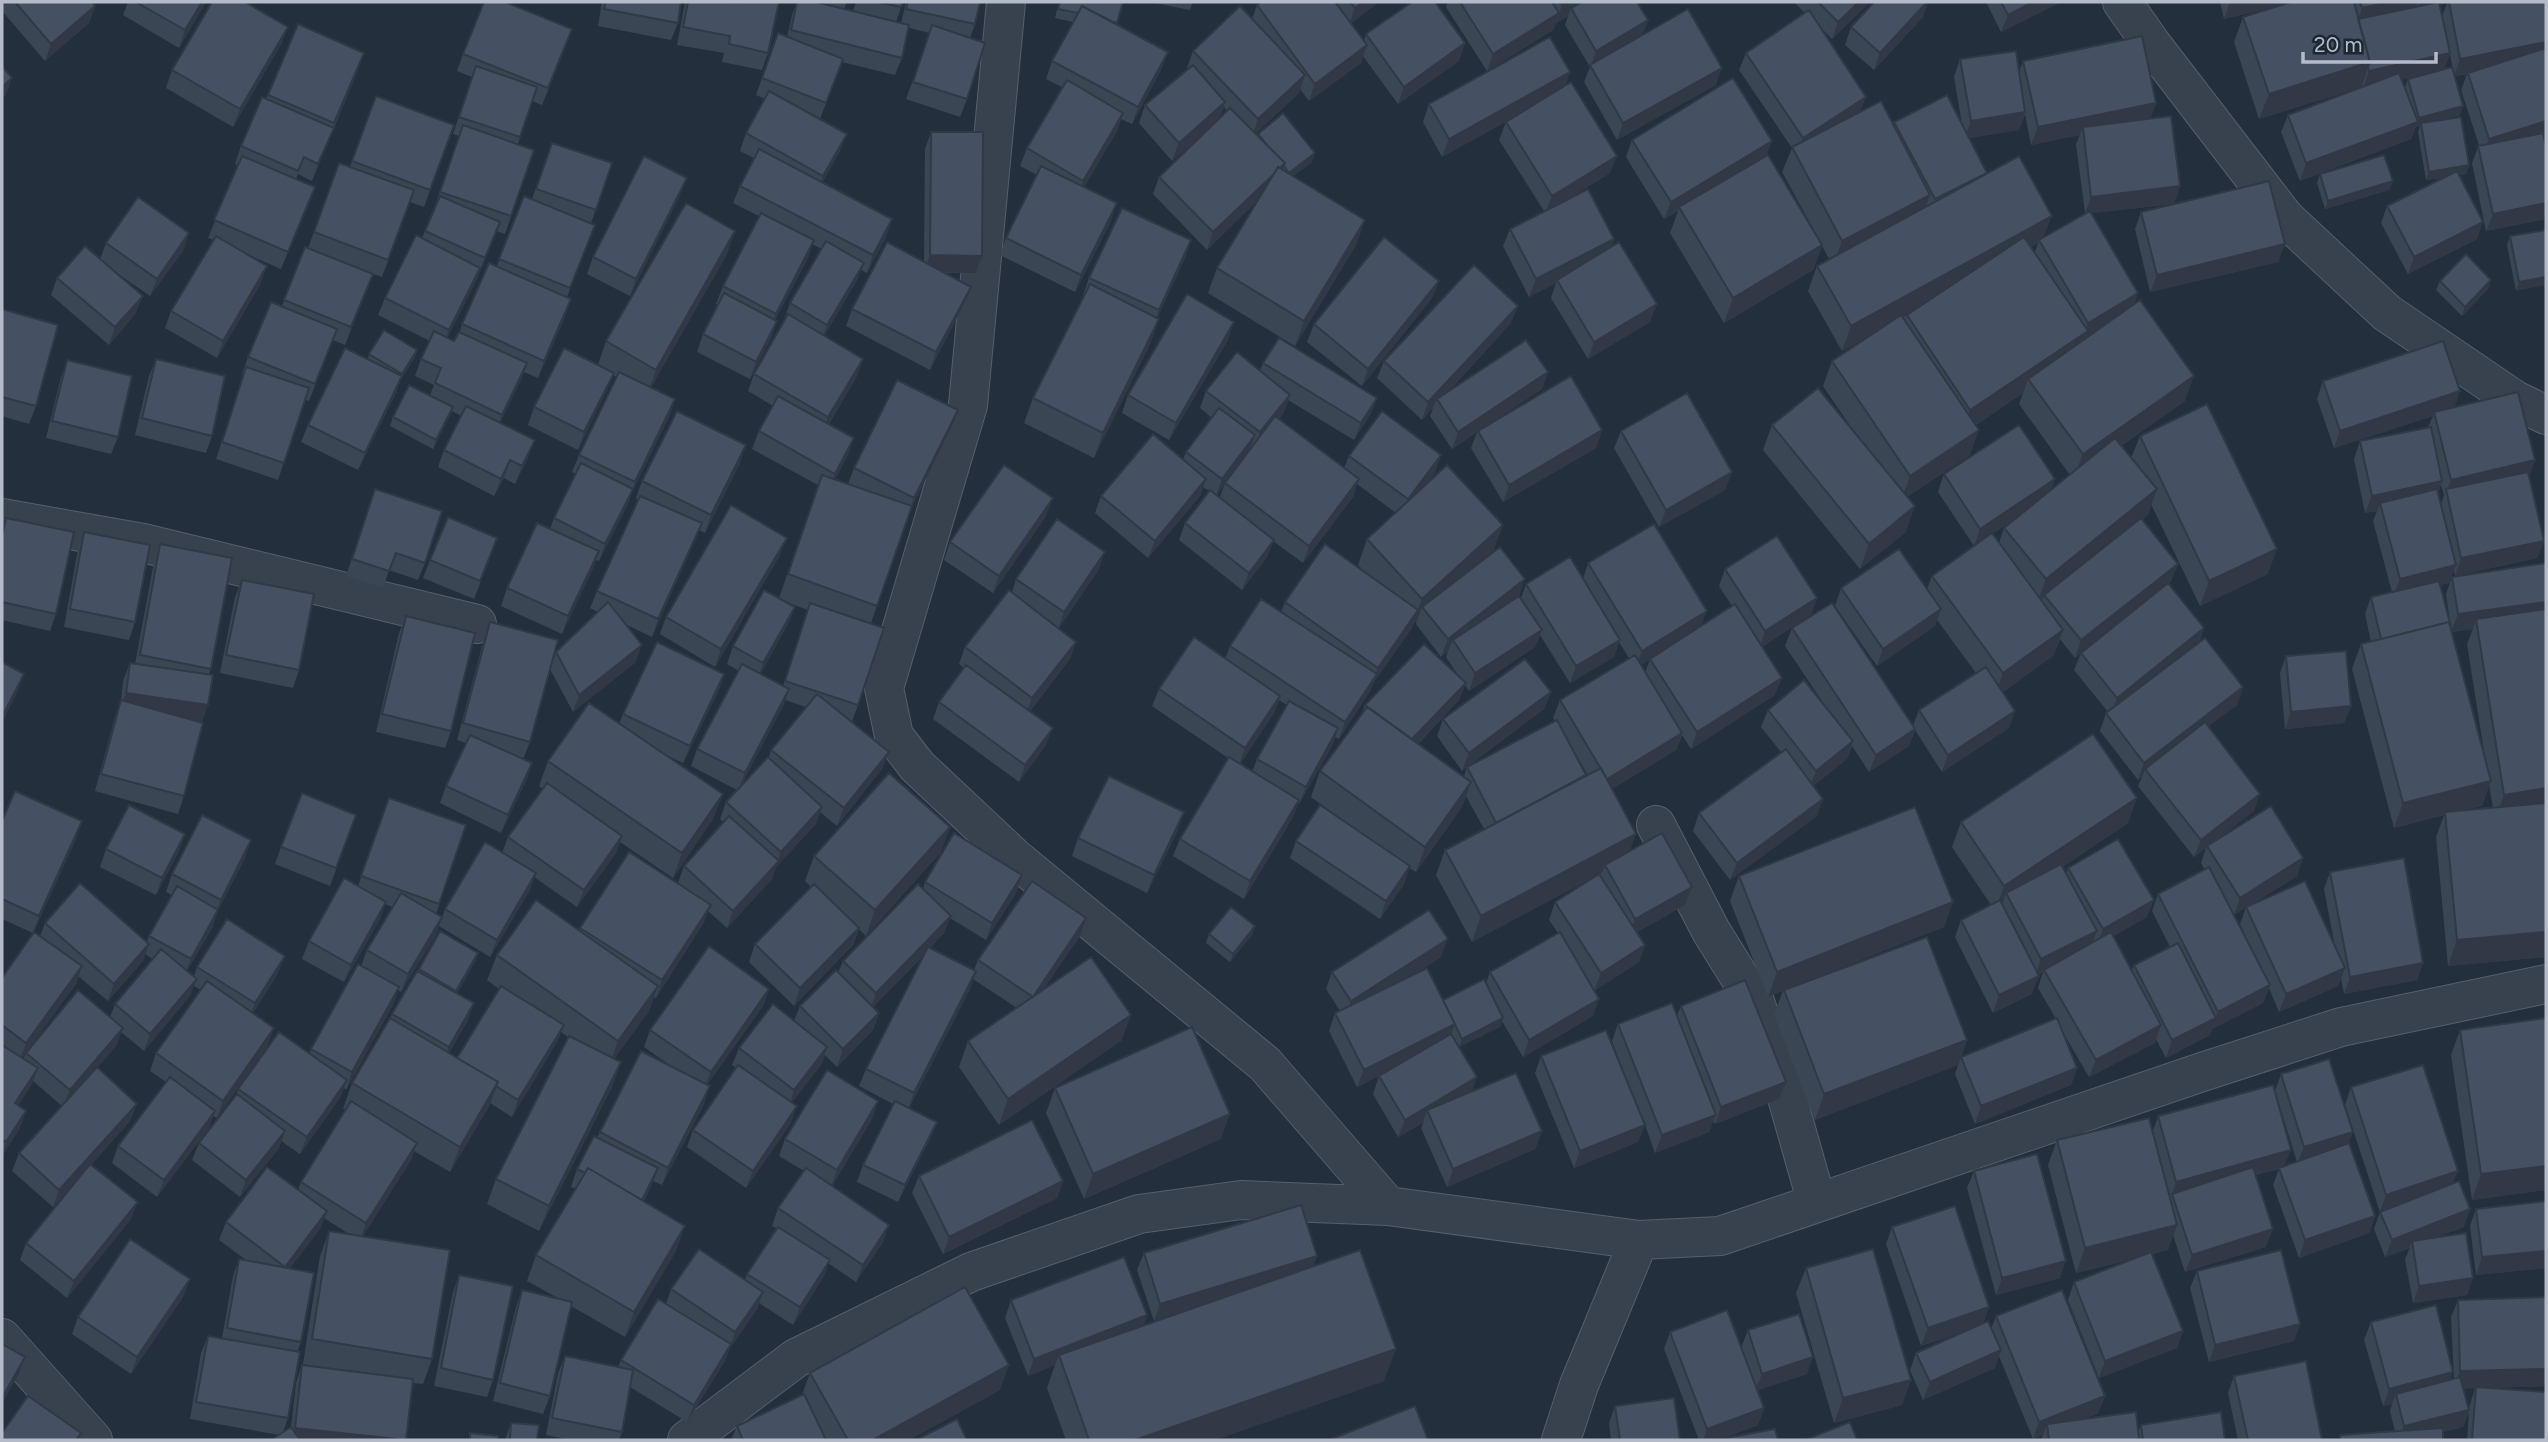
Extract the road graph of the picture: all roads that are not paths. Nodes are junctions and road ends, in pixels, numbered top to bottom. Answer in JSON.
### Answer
{"nodes":[{"id":1,"x":1006,"y":2,"type":"edge"},
{"id":2,"x":2122,"y":2,"type":"edge"},
{"id":3,"x":2546,"y":415,"type":"edge"},
{"id":4,"x":2,"y":518,"type":"edge"},
{"id":5,"x":477,"y":624,"type":"dead end"},
{"id":6,"x":1656,"y":825,"type":"dead end"},
{"id":7,"x":2546,"y":984,"type":"edge"},
{"id":8,"x":1817,"y":1203,"type":"junction"},
{"id":9,"x":1388,"y":1206,"type":"junction"},
{"id":10,"x":1639,"y":1240,"type":"junction"},
{"id":11,"x":2,"y":1338,"type":"edge"},
{"id":12,"x":93,"y":1440,"type":"edge"},
{"id":13,"x":687,"y":1440,"type":"edge"},
{"id":14,"x":1561,"y":1440,"type":"edge"}],
"edges":[{"from":1,"to":9,"type":"street"},
{"from":2,"to":3,"type":"street"},
{"from":4,"to":5,"type":"street"},
{"from":6,"to":8,"type":"street"},
{"from":7,"to":8,"type":"street"},
{"from":8,"to":10,"type":"street"},
{"from":9,"to":10,"type":"street"},
{"from":9,"to":13,"type":"street"},
{"from":10,"to":14,"type":"street"},
{"from":11,"to":12,"type":"street"}]}
